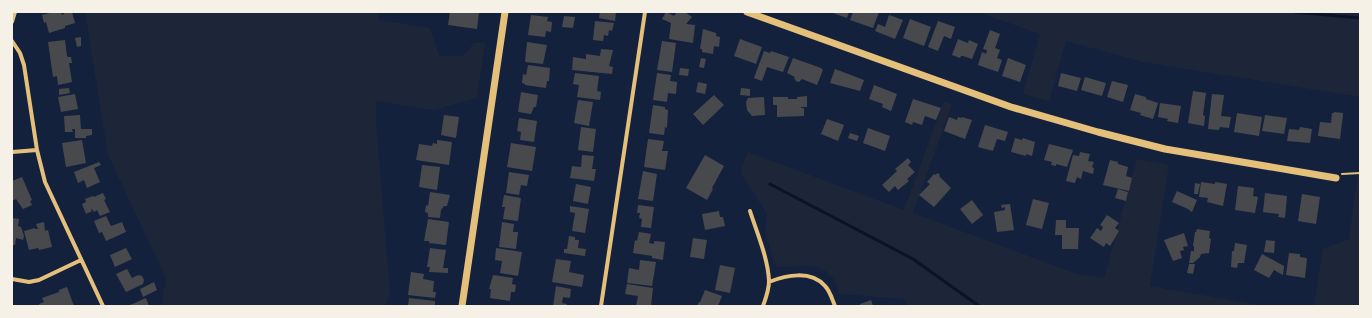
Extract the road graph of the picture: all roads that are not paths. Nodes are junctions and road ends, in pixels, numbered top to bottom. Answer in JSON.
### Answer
{"nodes":[{"id":1,"x":15,"y":12,"type":"edge"},
{"id":2,"x":505,"y":12,"type":"edge"},
{"id":3,"x":644,"y":12,"type":"edge"},
{"id":4,"x":747,"y":12,"type":"edge"},
{"id":5,"x":12,"y":22,"type":"edge"},
{"id":6,"x":12,"y":41,"type":"edge"},
{"id":7,"x":37,"y":150,"type":"junction"},
{"id":8,"x":12,"y":152,"type":"edge"},
{"id":9,"x":1336,"y":178,"type":"road end"},
{"id":10,"x":750,"y":211,"type":"dead end"},
{"id":11,"x":81,"y":260,"type":"junction"},
{"id":12,"x":12,"y":279,"type":"edge"},
{"id":13,"x":769,"y":282,"type":"junction"},
{"id":14,"x":103,"y":306,"type":"edge"},
{"id":15,"x":462,"y":306,"type":"edge"},
{"id":16,"x":601,"y":306,"type":"edge"},
{"id":17,"x":763,"y":306,"type":"edge"},
{"id":18,"x":835,"y":306,"type":"edge"}],
"edges":[{"from":1,"to":5,"type":"street"},
{"from":2,"to":15,"type":"street"},
{"from":3,"to":16,"type":"street"},
{"from":4,"to":9,"type":"street"},
{"from":6,"to":7,"type":"street"},
{"from":7,"to":8,"type":"street"},
{"from":7,"to":11,"type":"street"},
{"from":10,"to":13,"type":"street"},
{"from":11,"to":12,"type":"street"},
{"from":11,"to":14,"type":"street"},
{"from":13,"to":17,"type":"street"},
{"from":13,"to":18,"type":"street"}]}
